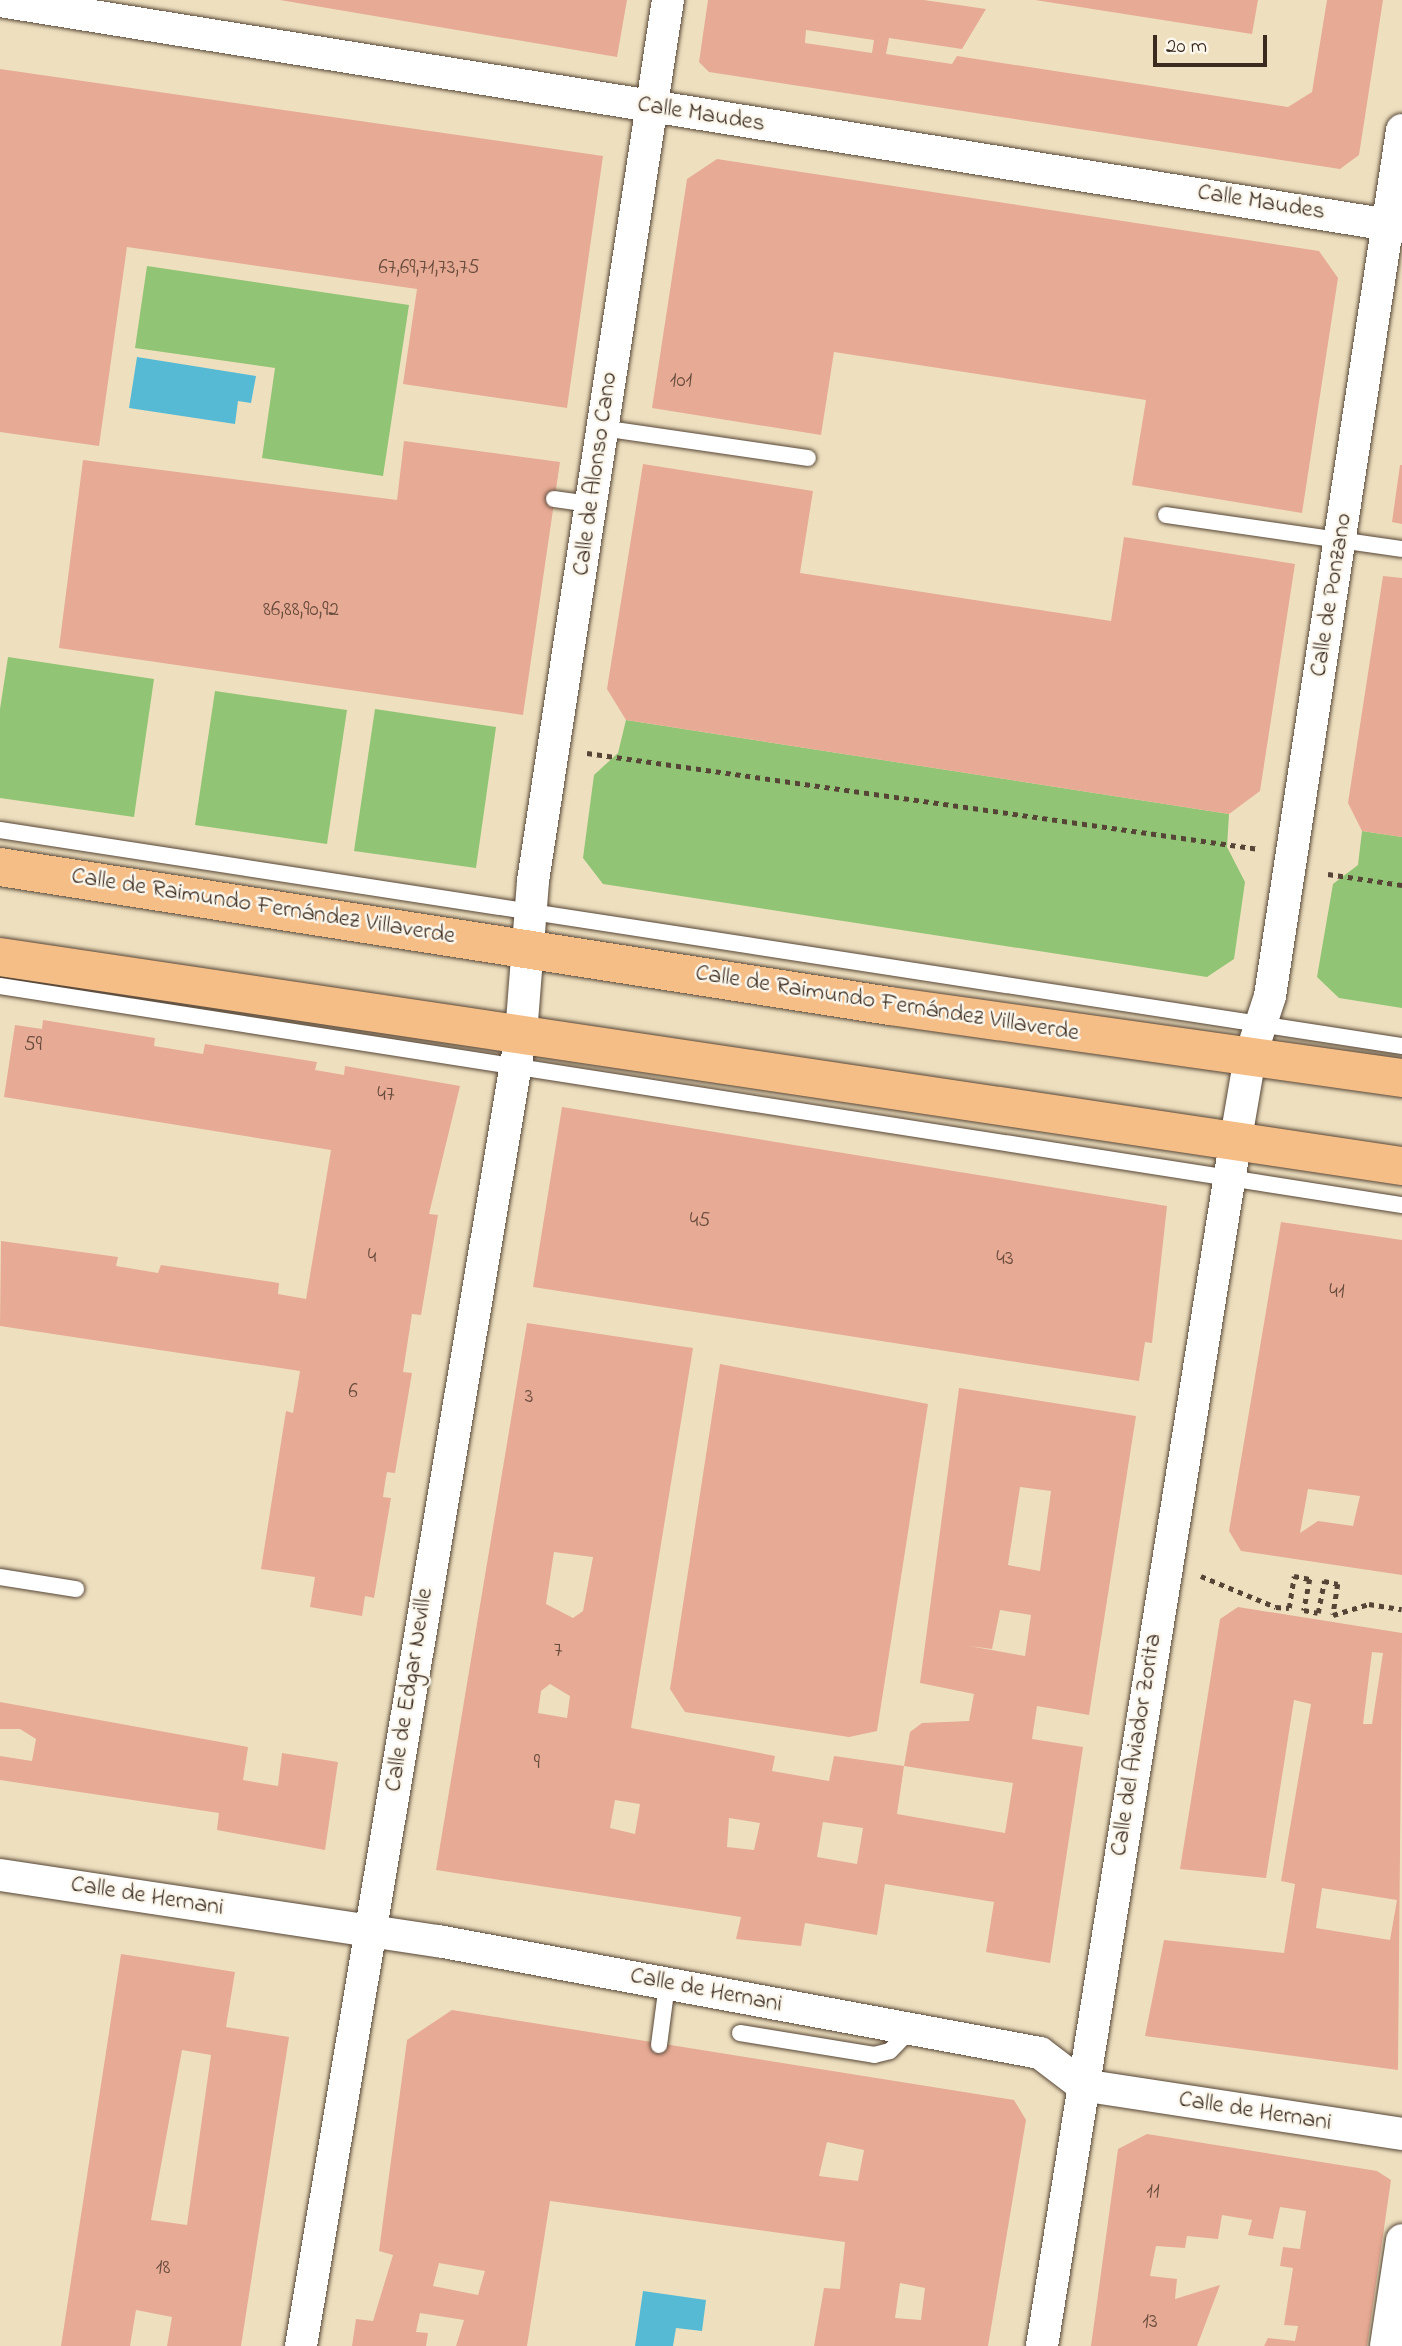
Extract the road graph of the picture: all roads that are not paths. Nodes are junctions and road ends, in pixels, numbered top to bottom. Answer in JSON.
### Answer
{"nodes":[{"id":1,"x":667,"y":0,"type":"edge"},
{"id":2,"x":0,"y":1,"type":"edge"},
{"id":3,"x":652,"y":107,"type":"junction"},
{"id":4,"x":1402,"y":130,"type":"edge"},
{"id":5,"x":1394,"y":226,"type":"edge"},
{"id":6,"x":602,"y":428,"type":"junction"},
{"id":7,"x":808,"y":458,"type":"dead end"},
{"id":8,"x":554,"y":499,"type":"dead end"},
{"id":9,"x":591,"y":504,"type":"junction"},
{"id":10,"x":1166,"y":515,"type":"dead end"},
{"id":11,"x":1340,"y":540,"type":"junction"},
{"id":12,"x":1402,"y":549,"type":"edge"},
{"id":13,"x":0,"y":830,"type":"edge"},
{"id":14,"x":0,"y":867,"type":"edge"},
{"id":15,"x":529,"y":912,"type":"junction"},
{"id":16,"x":525,"y":949,"type":"junction"},
{"id":17,"x":0,"y":957,"type":"edge"},
{"id":18,"x":0,"y":986,"type":"edge"},
{"id":19,"x":1256,"y":1041,"type":"junction"},
{"id":20,"x":1402,"y":1046,"type":"edge"},
{"id":21,"x":518,"y":1051,"type":"junction"},
{"id":22,"x":1402,"y":1078,"type":"edge"},
{"id":23,"x":1232,"y":1161,"type":"junction"},
{"id":24,"x":1402,"y":1166,"type":"edge"},
{"id":25,"x":1402,"y":1205,"type":"edge"},
{"id":26,"x":0,"y":1577,"type":"edge"},
{"id":27,"x":76,"y":1589,"type":"dead end"},
{"id":28,"x":0,"y":1875,"type":"edge"},
{"id":29,"x":371,"y":1931,"type":"junction"},
{"id":30,"x":667,"y":1984,"type":"junction"},
{"id":31,"x":911,"y":2029,"type":"junction"},
{"id":32,"x":740,"y":2033,"type":"dead end"},
{"id":33,"x":659,"y":2045,"type":"dead end"},
{"id":34,"x":1082,"y":2085,"type":"junction"},
{"id":35,"x":1402,"y":2134,"type":"edge"},
{"id":36,"x":1402,"y":2240,"type":"edge"},
{"id":37,"x":301,"y":2346,"type":"edge"},
{"id":38,"x":1042,"y":2346,"type":"edge"},
{"id":39,"x":1386,"y":2346,"type":"edge"}],
"edges":[{"from":1,"to":3,"type":"street","name":"Calle de Alonso Cano"},
{"from":2,"to":3,"type":"street","name":"Calle Maudes"},
{"from":3,"to":5,"type":"street","name":"Calle Maudes"},
{"from":3,"to":6,"type":"street","name":"Calle de Alonso Cano"},
{"from":4,"to":5,"type":"street","name":"Calle de Ponzano"},
{"from":5,"to":11,"type":"street","name":"Calle de Ponzano"},
{"from":6,"to":7,"type":"lane"},
{"from":6,"to":9,"type":"street","name":"Calle de Alonso Cano"},
{"from":8,"to":9,"type":"lane"},
{"from":9,"to":15,"type":"street","name":"Calle de Alonso Cano"},
{"from":10,"to":11,"type":"lane"},
{"from":11,"to":12,"type":"lane"},
{"from":11,"to":19,"type":"street","name":"Calle de Ponzano"},
{"from":13,"to":15,"type":"lane"},
{"from":14,"to":16,"type":"main road","name":"Calle de Raimundo Fernández Villaverde"},
{"from":15,"to":16,"type":"street","name":"Calle de Alonso Cano"},
{"from":15,"to":19,"type":"lane"},
{"from":16,"to":19,"type":"main road","name":"Calle de Raimundo Fernández Villaverde"},
{"from":16,"to":21,"type":"street"},
{"from":17,"to":21,"type":"main road"},
{"from":18,"to":21,"type":"lane"},
{"from":19,"to":20,"type":"lane"},
{"from":19,"to":22,"type":"main road","name":"Calle de Raimundo Fernández Villaverde"},
{"from":19,"to":23,"type":"street"},
{"from":21,"to":23,"type":"main road"},
{"from":21,"to":29,"type":"street","name":"Calle de Edgar Neville"},
{"from":23,"to":24,"type":"main road"},
{"from":23,"to":25,"type":"lane"},
{"from":23,"to":34,"type":"street","name":"Calle del Aviador Zorita"},
{"from":26,"to":27,"type":"lane"},
{"from":28,"to":29,"type":"street","name":"Calle de Hernani"},
{"from":29,"to":30,"type":"street","name":"Calle de Hernani"},
{"from":29,"to":37,"type":"street","name":"Calle de Edgar Neville"},
{"from":30,"to":31,"type":"street","name":"Calle de Hernani"},
{"from":30,"to":33,"type":"lane"},
{"from":31,"to":32,"type":"lane"},
{"from":31,"to":34,"type":"street","name":"Calle de Hernani"},
{"from":34,"to":35,"type":"street","name":"Calle de Hernani"},
{"from":34,"to":38,"type":"street","name":"Calle del Aviador Zorita"},
{"from":36,"to":39,"type":"street"}]}
